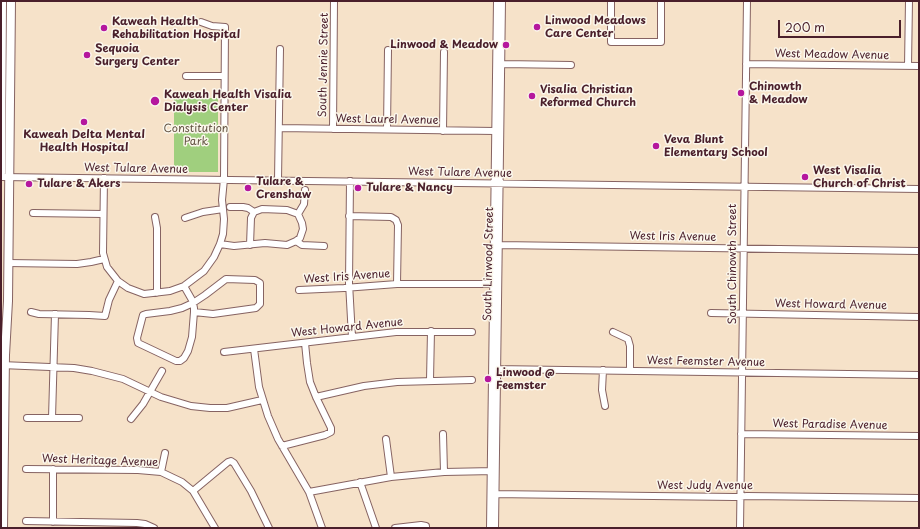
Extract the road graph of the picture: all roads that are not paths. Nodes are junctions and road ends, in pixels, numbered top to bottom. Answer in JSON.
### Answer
{"nodes":[{"id":1,"x":2,"y":1,"type":"edge"},
{"id":2,"x":11,"y":1,"type":"edge"},
{"id":3,"x":334,"y":1,"type":"edge"},
{"id":4,"x":497,"y":1,"type":"edge"},
{"id":5,"x":502,"y":1,"type":"edge"},
{"id":6,"x":612,"y":1,"type":"edge"},
{"id":7,"x":661,"y":1,"type":"edge"},
{"id":8,"x":747,"y":1,"type":"edge"},
{"id":9,"x":909,"y":1,"type":"edge"},
{"id":10,"x":2,"y":22,"type":"junction"},
{"id":11,"x":201,"y":22,"type":"dead end"},
{"id":12,"x":496,"y":39,"type":"junction"},
{"id":13,"x":280,"y":49,"type":"dead end"},
{"id":14,"x":388,"y":50,"type":"dead end"},
{"id":15,"x":444,"y":52,"type":"dead end"},
{"id":16,"x":502,"y":64,"type":"junction"},
{"id":17,"x":746,"y":64,"type":"junction"},
{"id":18,"x":571,"y":65,"type":"dead end"},
{"id":19,"x":908,"y":66,"type":"junction"},
{"id":20,"x":919,"y":66,"type":"edge"},
{"id":21,"x":186,"y":76,"type":"dead end"},
{"id":22,"x":224,"y":76,"type":"junction"},
{"id":23,"x":10,"y":84,"type":"junction"},
{"id":24,"x":501,"y":124,"type":"junction"},
{"id":25,"x":279,"y":128,"type":"junction"},
{"id":26,"x":333,"y":129,"type":"junction"},
{"id":27,"x":387,"y":130,"type":"junction"},
{"id":28,"x":443,"y":131,"type":"junction"},
{"id":29,"x":495,"y":131,"type":"junction"},
{"id":30,"x":1,"y":173,"type":"edge"},
{"id":31,"x":5,"y":177,"type":"edge"},
{"id":32,"x":104,"y":178,"type":"junction"},
{"id":33,"x":224,"y":179,"type":"junction"},
{"id":34,"x":278,"y":180,"type":"junction"},
{"id":35,"x":350,"y":181,"type":"junction"},
{"id":36,"x":497,"y":184,"type":"junction"},
{"id":37,"x":744,"y":187,"type":"junction"},
{"id":38,"x":305,"y":190,"type":"dead end"},
{"id":39,"x":919,"y":190,"type":"edge"},
{"id":40,"x":230,"y":207,"type":"dead end"},
{"id":41,"x":223,"y":209,"type":"junction"},
{"id":42,"x":254,"y":212,"type":"junction"},
{"id":43,"x":33,"y":213,"type":"dead end"},
{"id":44,"x":103,"y":214,"type":"junction"},
{"id":45,"x":298,"y":214,"type":"junction"},
{"id":46,"x":350,"y":216,"type":"junction"},
{"id":47,"x":155,"y":217,"type":"dead end"},
{"id":48,"x":185,"y":218,"type":"dead end"},
{"id":49,"x":296,"y":241,"type":"junction"},
{"id":50,"x":220,"y":244,"type":"junction"},
{"id":51,"x":250,"y":245,"type":"junction"},
{"id":52,"x":499,"y":245,"type":"junction"},
{"id":53,"x":324,"y":246,"type":"dead end"},
{"id":54,"x":744,"y":248,"type":"junction"},
{"id":55,"x":494,"y":250,"type":"junction"},
{"id":56,"x":919,"y":251,"type":"edge"},
{"id":57,"x":104,"y":259,"type":"junction"},
{"id":58,"x":8,"y":263,"type":"junction"},
{"id":59,"x":118,"y":281,"type":"junction"},
{"id":60,"x":397,"y":284,"type":"junction"},
{"id":61,"x":493,"y":284,"type":"junction"},
{"id":62,"x":184,"y":286,"type":"junction"},
{"id":63,"x":349,"y":288,"type":"junction"},
{"id":64,"x":299,"y":290,"type":"dead end"},
{"id":65,"x":157,"y":293,"type":"junction"},
{"id":66,"x":193,"y":303,"type":"junction"},
{"id":67,"x":31,"y":312,"type":"dead end"},
{"id":68,"x":194,"y":312,"type":"junction"},
{"id":69,"x":711,"y":313,"type":"dead end"},
{"id":70,"x":55,"y":314,"type":"junction"},
{"id":71,"x":743,"y":314,"type":"junction"},
{"id":72,"x":919,"y":317,"type":"edge"},
{"id":73,"x":431,"y":331,"type":"junction"},
{"id":74,"x":472,"y":332,"type":"dead end"},
{"id":75,"x":613,"y":332,"type":"dead end"},
{"id":76,"x":352,"y":337,"type":"junction"},
{"id":77,"x":305,"y":343,"type":"junction"},
{"id":78,"x":254,"y":349,"type":"junction"},
{"id":79,"x":224,"y":352,"type":"dead end"},
{"id":80,"x":3,"y":365,"type":"edge"},
{"id":81,"x":54,"y":367,"type":"junction"},
{"id":82,"x":495,"y":369,"type":"junction"},
{"id":83,"x":602,"y":370,"type":"junction"},
{"id":84,"x":162,"y":371,"type":"dead end"},
{"id":85,"x":630,"y":371,"type":"junction"},
{"id":86,"x":742,"y":373,"type":"junction"},
{"id":87,"x":919,"y":374,"type":"edge"},
{"id":88,"x":430,"y":380,"type":"junction"},
{"id":89,"x":472,"y":380,"type":"dead end"},
{"id":90,"x":150,"y":391,"type":"junction"},
{"id":91,"x":316,"y":397,"type":"junction"},
{"id":92,"x":262,"y":400,"type":"junction"},
{"id":93,"x":605,"y":406,"type":"dead end"},
{"id":94,"x":26,"y":418,"type":"dead end"},
{"id":95,"x":52,"y":418,"type":"junction"},
{"id":96,"x":79,"y":418,"type":"dead end"},
{"id":97,"x":131,"y":419,"type":"dead end"},
{"id":98,"x":442,"y":434,"type":"dead end"},
{"id":99,"x":741,"y":434,"type":"junction"},
{"id":100,"x":919,"y":436,"type":"edge"},
{"id":101,"x":386,"y":439,"type":"dead end"},
{"id":102,"x":282,"y":446,"type":"junction"},
{"id":103,"x":165,"y":453,"type":"dead end"},
{"id":104,"x":3,"y":455,"type":"edge"},
{"id":105,"x":26,"y":469,"type":"dead end"},
{"id":106,"x":53,"y":469,"type":"junction"},
{"id":107,"x":494,"y":471,"type":"junction"},
{"id":108,"x":161,"y":472,"type":"junction"},
{"id":109,"x":444,"y":472,"type":"junction"},
{"id":110,"x":391,"y":477,"type":"junction"},
{"id":111,"x":360,"y":482,"type":"junction"},
{"id":112,"x":193,"y":491,"type":"junction"},
{"id":113,"x":309,"y":492,"type":"junction"},
{"id":114,"x":493,"y":494,"type":"junction"},
{"id":115,"x":740,"y":497,"type":"junction"},
{"id":116,"x":919,"y":498,"type":"edge"},
{"id":117,"x":26,"y":521,"type":"dead end"},
{"id":118,"x":52,"y":522,"type":"junction"},
{"id":119,"x":3,"y":528,"type":"edge"},
{"id":120,"x":154,"y":528,"type":"edge"},
{"id":121,"x":216,"y":528,"type":"edge"},
{"id":122,"x":269,"y":528,"type":"edge"},
{"id":123,"x":322,"y":528,"type":"edge"},
{"id":124,"x":376,"y":528,"type":"edge"},
{"id":125,"x":395,"y":528,"type":"edge"},
{"id":126,"x":426,"y":528,"type":"edge"},
{"id":127,"x":490,"y":528,"type":"edge"},
{"id":128,"x":495,"y":528,"type":"edge"},
{"id":129,"x":740,"y":528,"type":"edge"}],
"edges":[{"from":1,"to":10,"type":"main road"},
{"from":2,"to":23,"type":"main road"},
{"from":3,"to":26,"type":"street","name":"South Jennie Street"},
{"from":4,"to":12,"type":"street","name":"South Linwood Street"},
{"from":5,"to":16,"type":"street","name":"South Linwood Street"},
{"from":6,"to":7,"type":"street"},
{"from":8,"to":17,"type":"street","name":"South Chinowth Street"},
{"from":9,"to":19,"type":"street"},
{"from":10,"to":23,"type":"main road"},
{"from":10,"to":30,"type":"main road"},
{"from":11,"to":22,"type":"street"},
{"from":12,"to":16,"type":"street"},
{"from":12,"to":29,"type":"street","name":"South Linwood Street"},
{"from":13,"to":25,"type":"street"},
{"from":14,"to":27,"type":"street"},
{"from":15,"to":28,"type":"street"},
{"from":16,"to":18,"type":"street"},
{"from":16,"to":24,"type":"street","name":"South Linwood Street"},
{"from":17,"to":19,"type":"street","name":"West Meadow Avenue"},
{"from":17,"to":37,"type":"street","name":"South Chinowth Street"},
{"from":19,"to":20,"type":"street","name":"West Meadow Avenue"},
{"from":21,"to":22,"type":"street"},
{"from":22,"to":33,"type":"street"},
{"from":23,"to":31,"type":"main road"},
{"from":24,"to":29,"type":"street"},
{"from":24,"to":36,"type":"street","name":"South Linwood Street"},
{"from":25,"to":26,"type":"street","name":"West Laurel Avenue"},
{"from":25,"to":34,"type":"street"},
{"from":26,"to":27,"type":"street","name":"West Laurel Avenue"},
{"from":27,"to":28,"type":"street","name":"West Laurel Avenue"},
{"from":28,"to":29,"type":"street","name":"West Laurel Avenue"},
{"from":29,"to":36,"type":"street","name":"South Linwood Street"},
{"from":31,"to":32,"type":"street","name":"West Tulare Avenue"},
{"from":31,"to":58,"type":"main road"},
{"from":32,"to":33,"type":"street","name":"West Tulare Avenue"},
{"from":32,"to":44,"type":"street"},
{"from":33,"to":34,"type":"street","name":"West Tulare Avenue"},
{"from":33,"to":41,"type":"street"},
{"from":34,"to":35,"type":"street","name":"West Tulare Avenue"},
{"from":35,"to":36,"type":"street","name":"West Tulare Avenue"},
{"from":35,"to":46,"type":"street"},
{"from":36,"to":37,"type":"street","name":"West Tulare Avenue"},
{"from":36,"to":52,"type":"street","name":"South Linwood Street"},
{"from":36,"to":55,"type":"street","name":"South Linwood Street"},
{"from":37,"to":39,"type":"street","name":"West Tulare Avenue"},
{"from":37,"to":54,"type":"street","name":"South Chinowth Street"},
{"from":38,"to":45,"type":"street"},
{"from":40,"to":42,"type":"street"},
{"from":41,"to":48,"type":"street"},
{"from":41,"to":50,"type":"street"},
{"from":42,"to":45,"type":"street"},
{"from":42,"to":51,"type":"street"},
{"from":43,"to":44,"type":"street"},
{"from":44,"to":57,"type":"street"},
{"from":45,"to":49,"type":"street"},
{"from":46,"to":60,"type":"street"},
{"from":46,"to":63,"type":"street"},
{"from":47,"to":65,"type":"street"},
{"from":49,"to":51,"type":"street"},
{"from":49,"to":53,"type":"street"},
{"from":50,"to":51,"type":"street"},
{"from":50,"to":62,"type":"street"},
{"from":52,"to":54,"type":"street","name":"West Iris Avenue"},
{"from":52,"to":55,"type":"street"},
{"from":52,"to":82,"type":"street","name":"South Linwood Street"},
{"from":54,"to":56,"type":"street","name":"West Iris Avenue"},
{"from":54,"to":71,"type":"street","name":"South Chinowth Street"},
{"from":55,"to":61,"type":"street","name":"South Linwood Street"},
{"from":57,"to":58,"type":"street"},
{"from":57,"to":59,"type":"street"},
{"from":58,"to":80,"type":"main road"},
{"from":59,"to":65,"type":"street"},
{"from":59,"to":70,"type":"street"},
{"from":60,"to":61,"type":"street","name":"West Iris Avenue"},
{"from":60,"to":63,"type":"street","name":"West Iris Avenue"},
{"from":61,"to":82,"type":"street","name":"South Linwood Street"},
{"from":62,"to":65,"type":"street"},
{"from":62,"to":66,"type":"street"},
{"from":63,"to":64,"type":"street","name":"West Iris Avenue"},
{"from":63,"to":76,"type":"street"},
{"from":66,"to":68,"type":"street"},
{"from":66,"to":68,"type":"street"},
{"from":66,"to":68,"type":"street"},
{"from":67,"to":70,"type":"street"},
{"from":69,"to":71,"type":"street","name":"West Howard Avenue"},
{"from":70,"to":81,"type":"street"},
{"from":71,"to":72,"type":"street","name":"West Howard Avenue"},
{"from":71,"to":86,"type":"street","name":"South Chinowth Street"},
{"from":73,"to":74,"type":"street","name":"West Howard Avenue"},
{"from":73,"to":76,"type":"street","name":"West Howard Avenue"},
{"from":73,"to":88,"type":"street"},
{"from":75,"to":85,"type":"street"},
{"from":76,"to":77,"type":"street","name":"West Howard Avenue"},
{"from":77,"to":78,"type":"street","name":"West Howard Avenue"},
{"from":77,"to":91,"type":"street"},
{"from":78,"to":79,"type":"street","name":"West Howard Avenue"},
{"from":78,"to":92,"type":"street"},
{"from":80,"to":81,"type":"street"},
{"from":80,"to":104,"type":"main road"},
{"from":81,"to":90,"type":"street"},
{"from":81,"to":95,"type":"street"},
{"from":82,"to":83,"type":"street","name":"West Feemster Avenue"},
{"from":82,"to":107,"type":"street","name":"South Linwood Street"},
{"from":83,"to":85,"type":"street","name":"West Feemster Avenue"},
{"from":83,"to":93,"type":"street"},
{"from":84,"to":90,"type":"street"},
{"from":85,"to":86,"type":"street","name":"West Feemster Avenue"},
{"from":86,"to":87,"type":"street","name":"West Feemster Avenue"},
{"from":86,"to":99,"type":"street","name":"South Chinowth Street"},
{"from":88,"to":89,"type":"street"},
{"from":88,"to":91,"type":"street"},
{"from":90,"to":92,"type":"street"},
{"from":90,"to":97,"type":"street"},
{"from":91,"to":102,"type":"street"},
{"from":92,"to":102,"type":"street"},
{"from":94,"to":95,"type":"street"},
{"from":95,"to":96,"type":"street"},
{"from":98,"to":109,"type":"street"},
{"from":99,"to":100,"type":"street","name":"West Paradise Avenue"},
{"from":99,"to":115,"type":"street","name":"South Chinowth Street"},
{"from":101,"to":110,"type":"street"},
{"from":102,"to":113,"type":"street"},
{"from":103,"to":108,"type":"street"},
{"from":104,"to":119,"type":"main road"},
{"from":105,"to":106,"type":"street","name":"West Heritage Avenue"},
{"from":106,"to":108,"type":"street","name":"West Heritage Avenue"},
{"from":106,"to":118,"type":"street"},
{"from":107,"to":109,"type":"street"},
{"from":107,"to":114,"type":"street","name":"South Linwood Street"},
{"from":108,"to":112,"type":"street","name":"West Heritage Avenue"},
{"from":109,"to":110,"type":"street"},
{"from":110,"to":111,"type":"street"},
{"from":111,"to":113,"type":"street"},
{"from":111,"to":124,"type":"street"},
{"from":112,"to":121,"type":"street"},
{"from":112,"to":122,"type":"street"},
{"from":113,"to":123,"type":"street"},
{"from":114,"to":115,"type":"street","name":"West Judy Avenue"},
{"from":114,"to":127,"type":"street","name":"South Linwood Street"},
{"from":114,"to":128,"type":"street","name":"South Linwood Street"},
{"from":115,"to":116,"type":"street","name":"West Judy Avenue"},
{"from":115,"to":129,"type":"street","name":"South Chinowth Street"},
{"from":117,"to":118,"type":"street"},
{"from":118,"to":120,"type":"street"},
{"from":125,"to":126,"type":"street"}]}
